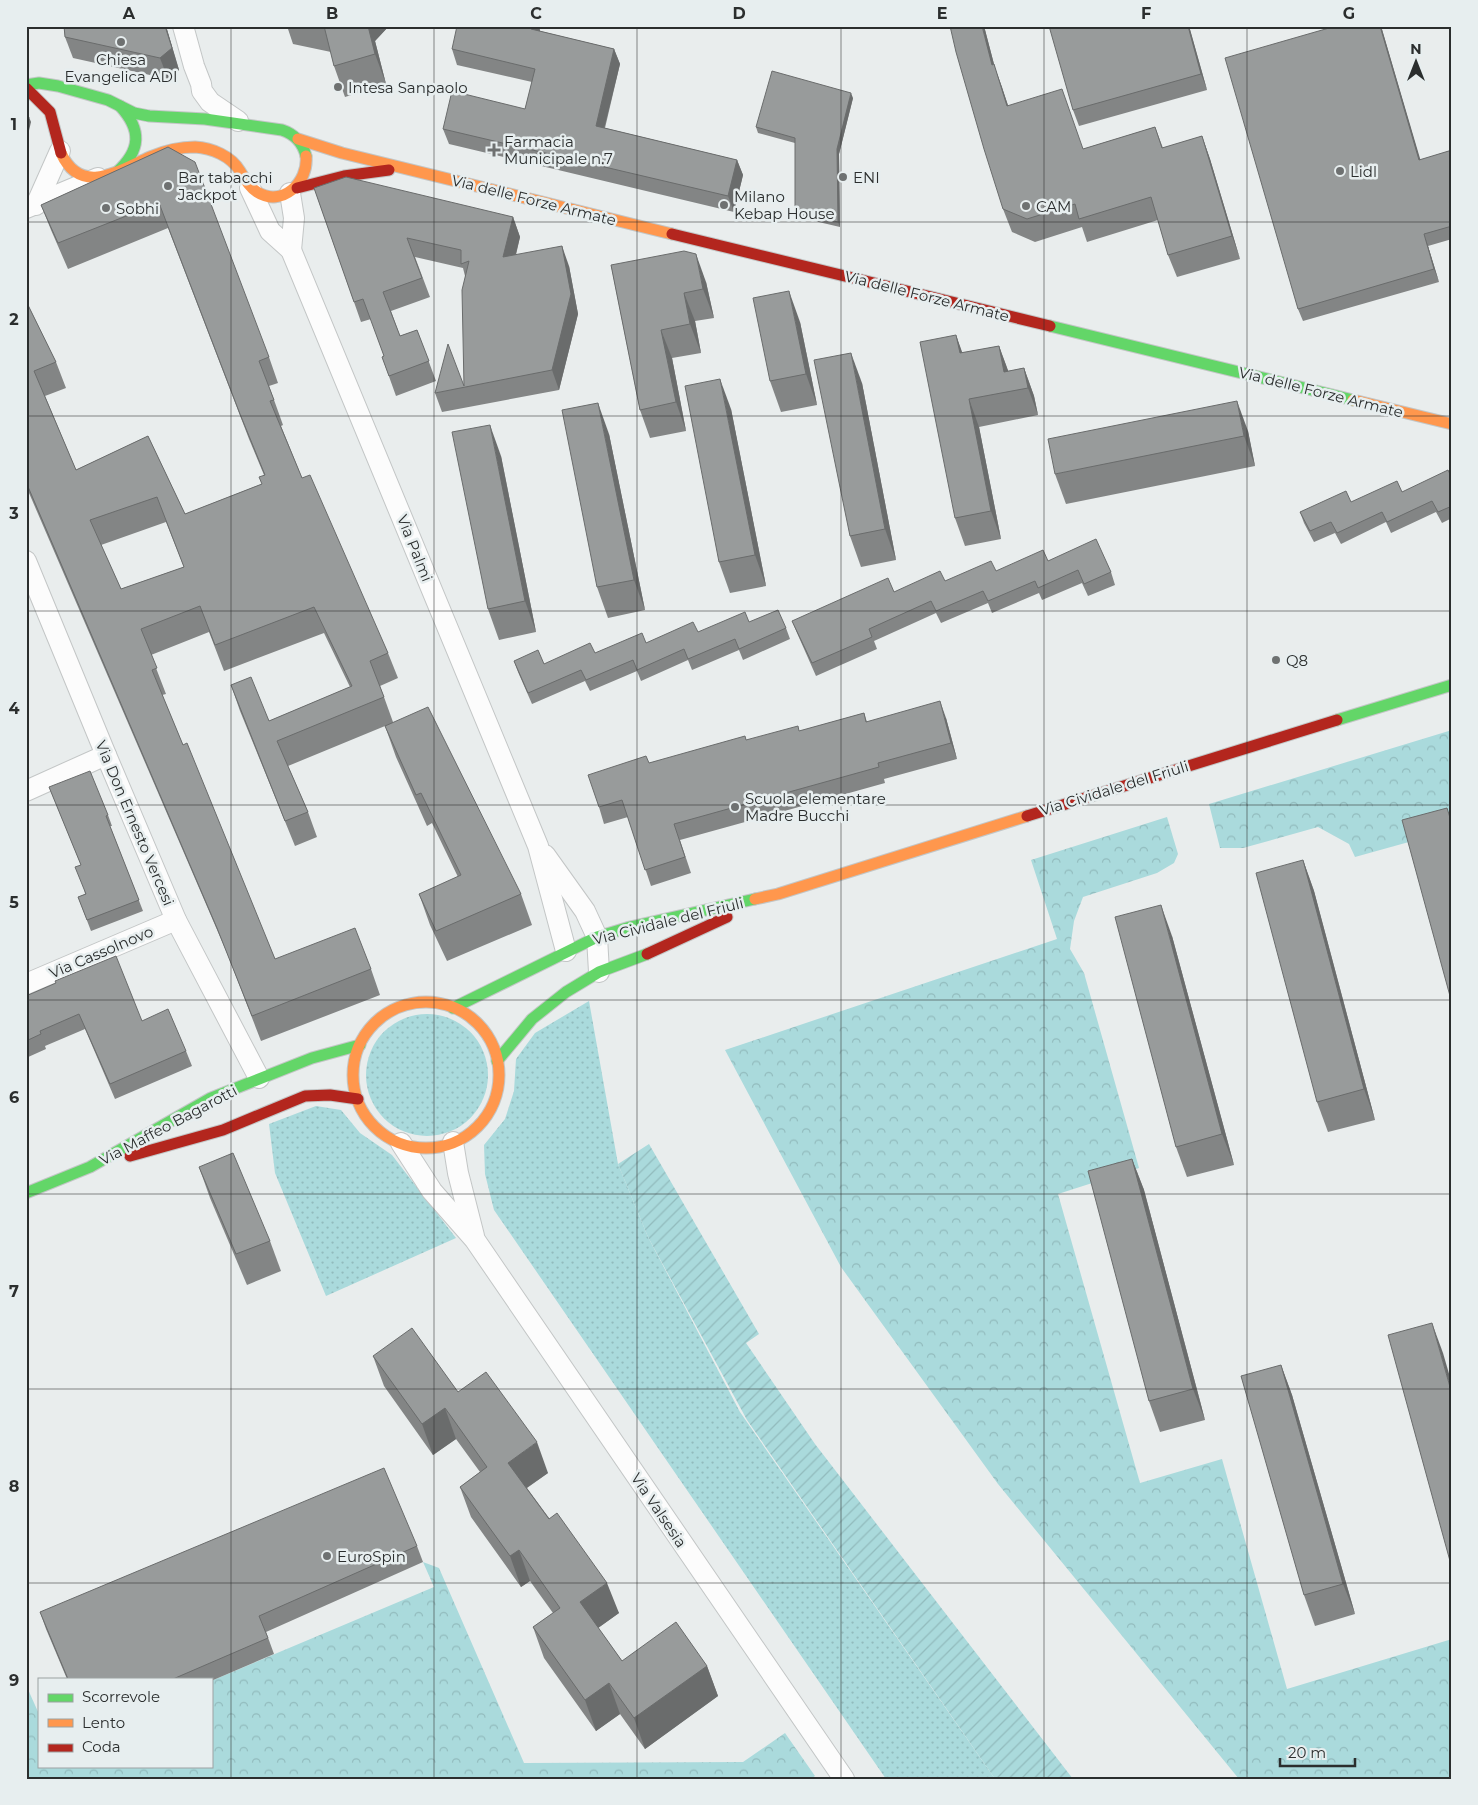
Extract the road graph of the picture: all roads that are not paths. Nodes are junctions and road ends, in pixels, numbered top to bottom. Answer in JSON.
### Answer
{"nodes":[{"id":1,"x":183,"y":26,"type":"edge"},
{"id":2,"x":26,"y":87,"type":"edge"},
{"id":3,"x":202,"y":91,"type":"junction"},
{"id":4,"x":101,"y":99,"type":"junction"},
{"id":5,"x":77,"y":104,"type":"dead end"},
{"id":6,"x":120,"y":106,"type":"junction"},
{"id":7,"x":66,"y":114,"type":"dead end"},
{"id":8,"x":168,"y":117,"type":"junction"},
{"id":9,"x":248,"y":131,"type":"junction"},
{"id":10,"x":298,"y":140,"type":"junction"},
{"id":11,"x":58,"y":146,"type":"junction"},
{"id":12,"x":240,"y":158,"type":"dead end"},
{"id":13,"x":402,"y":168,"type":"junction"},
{"id":14,"x":108,"y":175,"type":"junction"},
{"id":15,"x":246,"y":181,"type":"junction"},
{"id":16,"x":294,"y":190,"type":"junction"},
{"id":17,"x":31,"y":207,"type":"edge"},
{"id":18,"x":291,"y":250,"type":"junction"},
{"id":19,"x":1452,"y":424,"type":"edge"},
{"id":20,"x":26,"y":561,"type":"edge"},
{"id":21,"x":1452,"y":685,"type":"edge"},
{"id":22,"x":106,"y":756,"type":"junction"},
{"id":23,"x":26,"y":791,"type":"edge"},
{"id":24,"x":538,"y":846,"type":"junction"},
{"id":25,"x":778,"y":894,"type":"junction"},
{"id":26,"x":176,"y":920,"type":"junction"},
{"id":27,"x":597,"y":937,"type":"junction"},
{"id":28,"x":566,"y":951,"type":"junction"},
{"id":29,"x":599,"y":972,"type":"junction"},
{"id":30,"x":26,"y":984,"type":"edge"},
{"id":31,"x":453,"y":1008,"type":"junction"},
{"id":32,"x":360,"y":1045,"type":"junction"},
{"id":33,"x":498,"y":1061,"type":"junction"},
{"id":34,"x":259,"y":1078,"type":"junction"},
{"id":35,"x":358,"y":1099,"type":"junction"},
{"id":36,"x":453,"y":1142,"type":"junction"},
{"id":37,"x":401,"y":1143,"type":"junction"},
{"id":38,"x":90,"y":1167,"type":"junction"},
{"id":39,"x":26,"y":1193,"type":"edge"},
{"id":40,"x":475,"y":1240,"type":"junction"},
{"id":41,"x":844,"y":1779,"type":"edge"}],
"edges":[{"from":1,"to":3,"type":"street"},
{"from":2,"to":4,"type":"street","name":"Via delle Forze Armate"},
{"from":2,"to":11,"type":"street","name":"Via delle Forze Armate"},
{"from":3,"to":8,"type":"street"},
{"from":3,"to":9,"type":"street"},
{"from":4,"to":5,"type":"street"},
{"from":4,"to":6,"type":"street","name":"Via delle Forze Armate"},
{"from":6,"to":8,"type":"street","name":"Via delle Forze Armate"},
{"from":6,"to":14,"type":"street","name":"Via delle Forze Armate"},
{"from":7,"to":11,"type":"street","name":"Via delle Forze Armate"},
{"from":8,"to":9,"type":"street","name":"Via delle Forze Armate"},
{"from":9,"to":10,"type":"street","name":"Via delle Forze Armate"},
{"from":10,"to":13,"type":"street","name":"Via delle Forze Armate"},
{"from":10,"to":16,"type":"street"},
{"from":11,"to":14,"type":"street","name":"Via delle Forze Armate"},
{"from":11,"to":17,"type":"street","name":"Via delle Forze Armate"},
{"from":12,"to":15,"type":"street"},
{"from":13,"to":16,"type":"street","name":"Via delle Forze Armate"},
{"from":13,"to":19,"type":"street","name":"Via delle Forze Armate"},
{"from":14,"to":15,"type":"street","name":"Via delle Forze Armate"},
{"from":14,"to":17,"type":"street","name":"Via delle Forze Armate"},
{"from":15,"to":16,"type":"street","name":"Via delle Forze Armate"},
{"from":15,"to":18,"type":"street","name":"Via Palmi"},
{"from":16,"to":18,"type":"street","name":"Via Palmi"},
{"from":18,"to":24,"type":"street","name":"Via Palmi"},
{"from":20,"to":22,"type":"street","name":"Via Don Ernesto Vercesi"},
{"from":21,"to":25,"type":"street","name":"Via Cividale del Friuli"},
{"from":22,"to":23,"type":"street"},
{"from":22,"to":26,"type":"street","name":"Via Don Ernesto Vercesi"},
{"from":24,"to":27,"type":"street","name":"Via Palmi"},
{"from":24,"to":28,"type":"street","name":"Via Palmi"},
{"from":25,"to":27,"type":"street","name":"Via Cividale del Friuli"},
{"from":25,"to":29,"type":"street","name":"Via Cividale del Friuli"},
{"from":26,"to":30,"type":"street","name":"Via Cassolnovo"},
{"from":26,"to":34,"type":"street","name":"Via Don Ernesto Vercesi"},
{"from":27,"to":28,"type":"street","name":"Via Cividale del Friuli"},
{"from":27,"to":29,"type":"street","name":"Via Palmi"},
{"from":28,"to":31,"type":"street","name":"Via Cividale del Friuli"},
{"from":29,"to":33,"type":"street","name":"Via Cividale del Friuli"},
{"from":31,"to":32,"type":"street"},
{"from":31,"to":33,"type":"street"},
{"from":32,"to":34,"type":"street","name":"Via Maffeo Bagarotti"},
{"from":32,"to":35,"type":"street"},
{"from":33,"to":36,"type":"street"},
{"from":34,"to":38,"type":"street","name":"Via Maffeo Bagarotti"},
{"from":35,"to":37,"type":"street"},
{"from":35,"to":38,"type":"street","name":"Via Maffeo Bagarotti"},
{"from":36,"to":37,"type":"street"},
{"from":36,"to":40,"type":"street","name":"Via Valsesia"},
{"from":37,"to":40,"type":"street","name":"Via Valsesia"},
{"from":38,"to":39,"type":"street","name":"Via Maffeo Bagarotti"},
{"from":40,"to":41,"type":"street","name":"Via Valsesia"}]}
